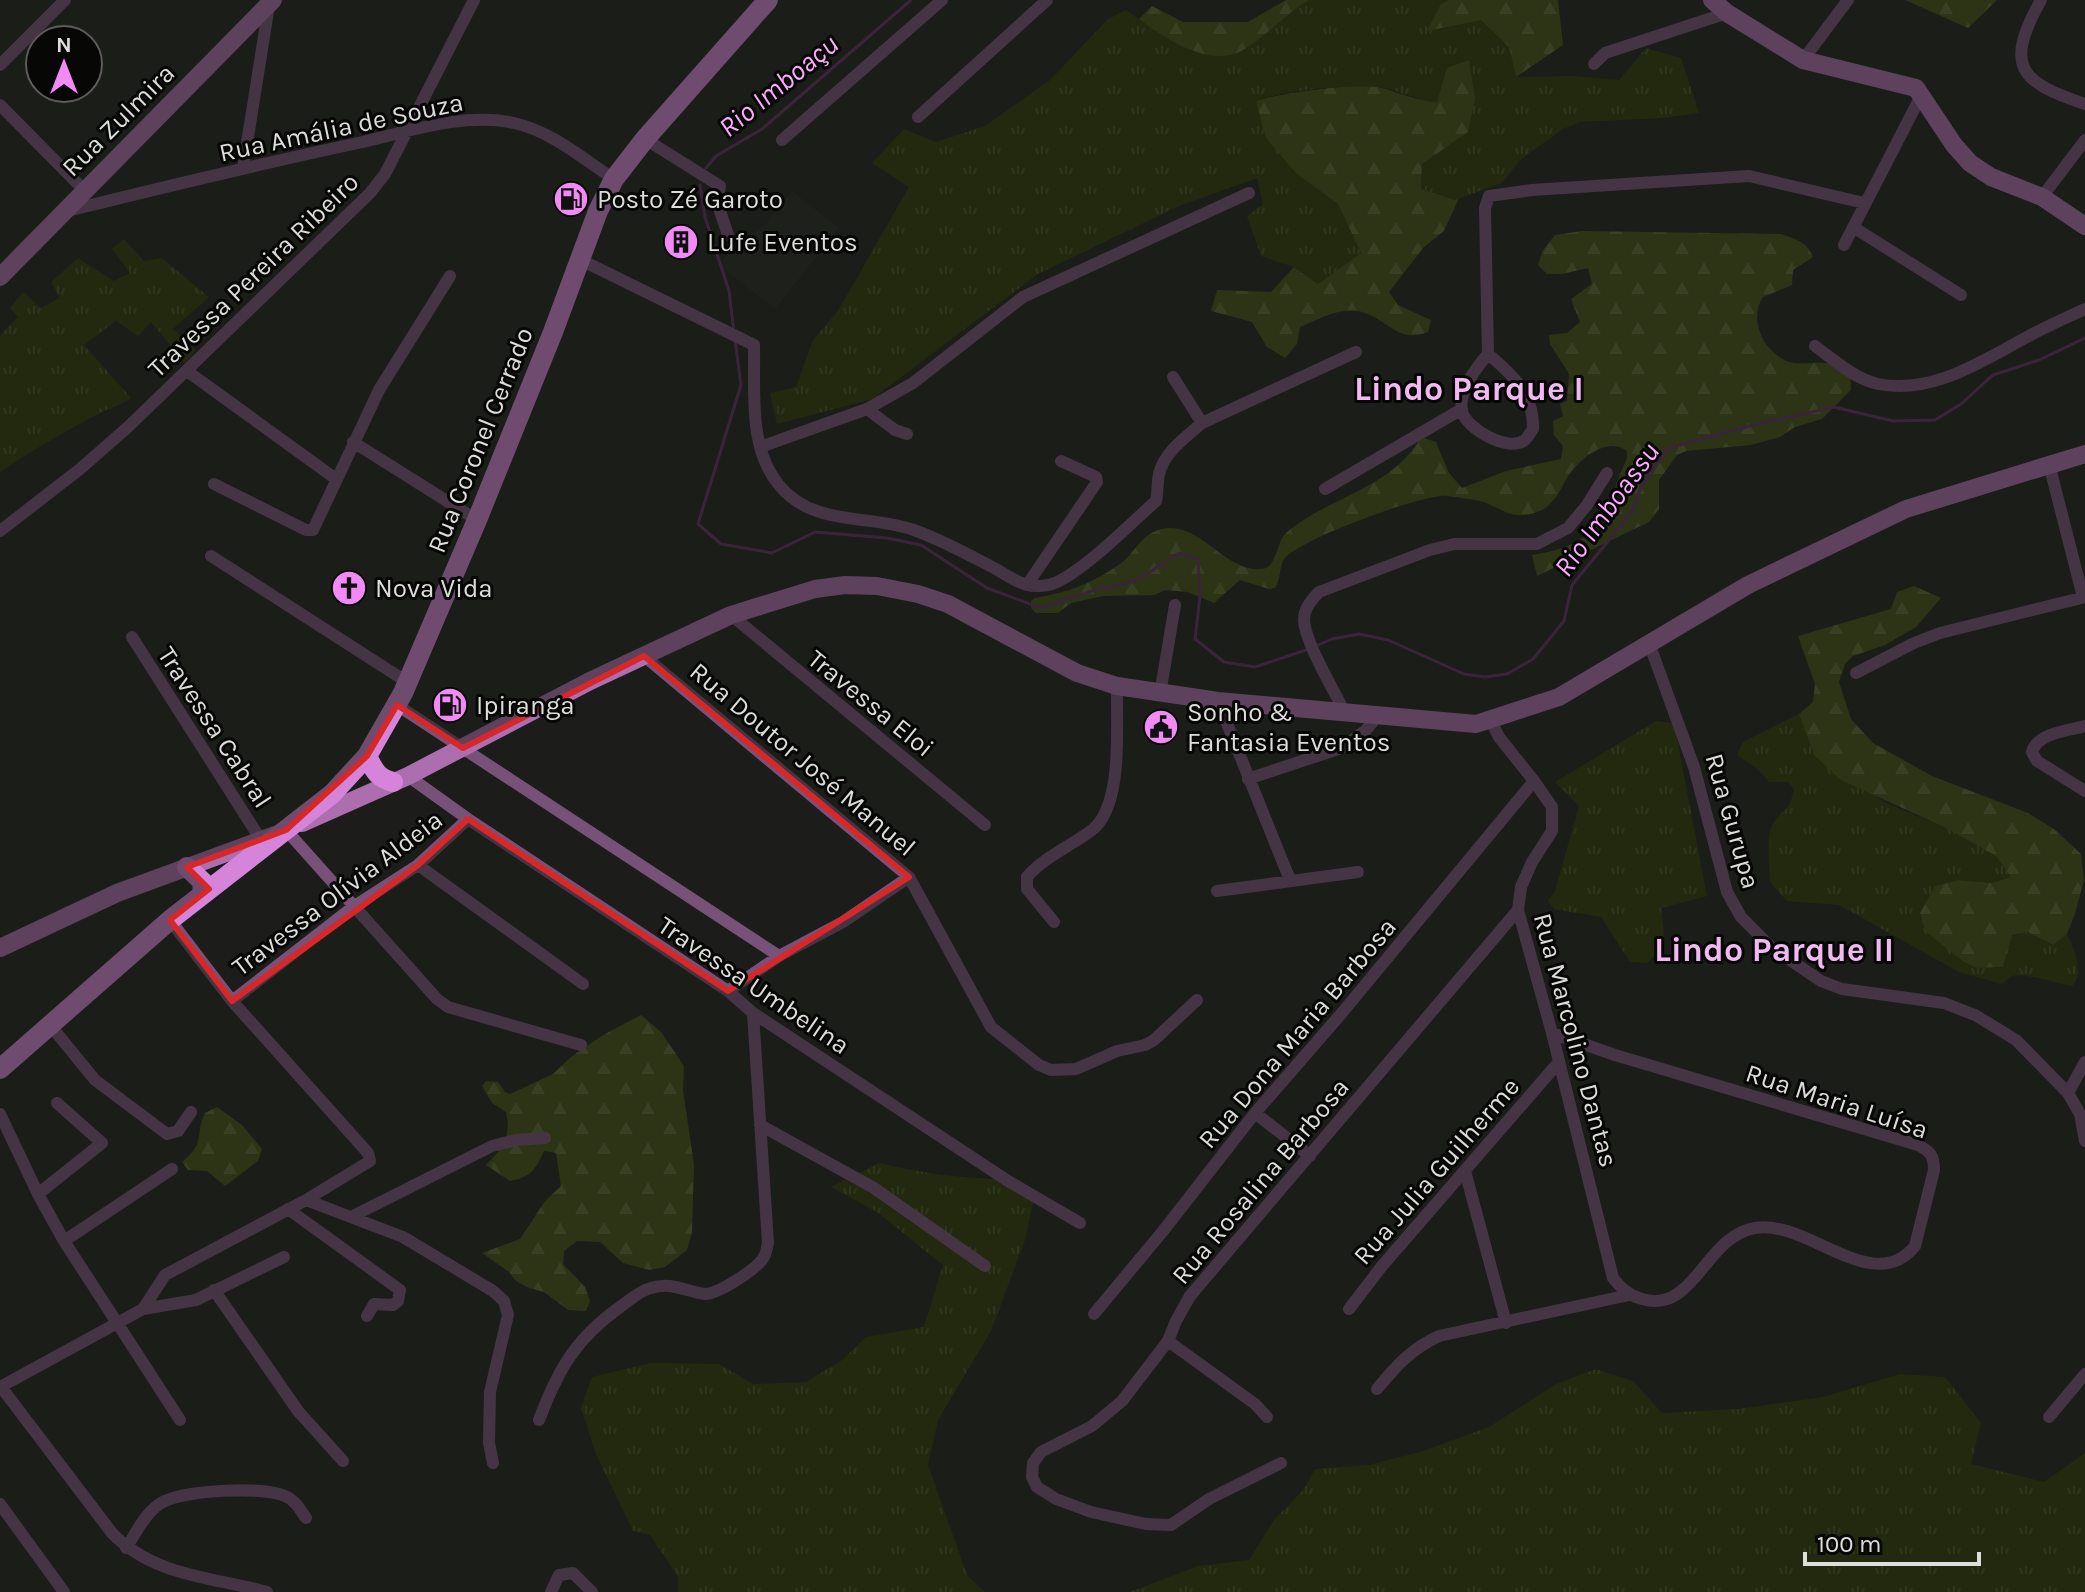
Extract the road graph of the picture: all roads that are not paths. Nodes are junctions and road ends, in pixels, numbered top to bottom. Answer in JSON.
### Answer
{"nodes":[{"id":1,"x":65,"y":0,"type":"edge"},
{"id":2,"x":474,"y":0,"type":"edge"},
{"id":3,"x":768,"y":0,"type":"edge"},
{"id":4,"x":942,"y":0,"type":"edge"},
{"id":5,"x":1047,"y":0,"type":"edge"},
{"id":6,"x":1712,"y":0,"type":"edge"},
{"id":7,"x":1848,"y":0,"type":"edge"},
{"id":8,"x":2041,"y":0,"type":"edge"},
{"id":9,"x":271,"y":2,"type":"edge"},
{"id":10,"x":1727,"y":13,"type":"junction"},
{"id":11,"x":1803,"y":60,"type":"junction"},
{"id":12,"x":1594,"y":64,"type":"dead end"},
{"id":13,"x":0,"y":65,"type":"edge"},
{"id":14,"x":1922,"y":94,"type":"junction"},
{"id":15,"x":2085,"y":104,"type":"edge"},
{"id":16,"x":0,"y":105,"type":"edge"},
{"id":17,"x":918,"y":117,"type":"dead end"},
{"id":18,"x":406,"y":132,"type":"junction"},
{"id":19,"x":645,"y":139,"type":"junction"},
{"id":20,"x":782,"y":140,"type":"dead end"},
{"id":21,"x":2085,"y":140,"type":"edge"},
{"id":22,"x":243,"y":168,"type":"junction"},
{"id":23,"x":614,"y":179,"type":"junction"},
{"id":24,"x":84,"y":190,"type":"junction"},
{"id":25,"x":1249,"y":193,"type":"dead end"},
{"id":26,"x":2042,"y":197,"type":"junction"},
{"id":27,"x":1864,"y":203,"type":"junction"},
{"id":28,"x":65,"y":212,"type":"junction"},
{"id":29,"x":2085,"y":226,"type":"edge"},
{"id":30,"x":1853,"y":227,"type":"junction"},
{"id":31,"x":728,"y":235,"type":"dead end"},
{"id":32,"x":1844,"y":245,"type":"dead end"},
{"id":33,"x":579,"y":259,"type":"junction"},
{"id":34,"x":450,"y":276,"type":"dead end"},
{"id":35,"x":0,"y":277,"type":"edge"},
{"id":36,"x":1961,"y":295,"type":"dead end"},
{"id":37,"x":2085,"y":309,"type":"edge"},
{"id":38,"x":1815,"y":346,"type":"dead end"},
{"id":39,"x":1356,"y":352,"type":"dead end"},
{"id":40,"x":1488,"y":354,"type":"junction"},
{"id":41,"x":187,"y":371,"type":"junction"},
{"id":42,"x":1173,"y":377,"type":"dead end"},
{"id":43,"x":867,"y":409,"type":"junction"},
{"id":44,"x":1462,"y":409,"type":"junction"},
{"id":45,"x":1202,"y":423,"type":"junction"},
{"id":46,"x":907,"y":434,"type":"dead end"},
{"id":47,"x":353,"y":442,"type":"junction"},
{"id":48,"x":760,"y":447,"type":"junction"},
{"id":49,"x":2085,"y":454,"type":"edge"},
{"id":50,"x":1061,"y":461,"type":"dead end"},
{"id":51,"x":2049,"y":464,"type":"junction"},
{"id":52,"x":1607,"y":473,"type":"dead end"},
{"id":53,"x":336,"y":479,"type":"junction"},
{"id":54,"x":214,"y":484,"type":"dead end"},
{"id":55,"x":1325,"y":489,"type":"dead end"},
{"id":56,"x":477,"y":520,"type":"junction"},
{"id":57,"x":0,"y":531,"type":"edge"},
{"id":58,"x":211,"y":556,"type":"dead end"},
{"id":59,"x":1027,"y":585,"type":"junction"},
{"id":60,"x":2084,"y":597,"type":"edge"},
{"id":61,"x":1175,"y":605,"type":"dead end"},
{"id":62,"x":731,"y":615,"type":"junction"},
{"id":63,"x":132,"y":637,"type":"dead end"},
{"id":64,"x":1649,"y":643,"type":"junction"},
{"id":65,"x":644,"y":656,"type":"junction"},
{"id":66,"x":1856,"y":673,"type":"dead end"},
{"id":67,"x":407,"y":682,"type":"junction"},
{"id":68,"x":1117,"y":686,"type":"junction"},
{"id":69,"x":1160,"y":694,"type":"junction"},
{"id":70,"x":1218,"y":701,"type":"junction"},
{"id":71,"x":397,"y":705,"type":"junction"},
{"id":72,"x":1345,"y":713,"type":"junction"},
{"id":73,"x":1378,"y":715,"type":"junction"},
{"id":74,"x":1491,"y":721,"type":"junction"},
{"id":75,"x":2085,"y":726,"type":"edge"},
{"id":76,"x":463,"y":748,"type":"junction"},
{"id":77,"x":367,"y":756,"type":"junction"},
{"id":78,"x":401,"y":779,"type":"junction"},
{"id":79,"x":1248,"y":779,"type":"junction"},
{"id":80,"x":1534,"y":781,"type":"junction"},
{"id":81,"x":2085,"y":791,"type":"edge"},
{"id":82,"x":468,"y":819,"type":"junction"},
{"id":83,"x":985,"y":825,"type":"dead end"},
{"id":84,"x":286,"y":830,"type":"junction"},
{"id":85,"x":261,"y":840,"type":"junction"},
{"id":86,"x":418,"y":865,"type":"junction"},
{"id":87,"x":187,"y":867,"type":"junction"},
{"id":88,"x":1358,"y":872,"type":"dead end"},
{"id":89,"x":909,"y":877,"type":"junction"},
{"id":90,"x":1290,"y":880,"type":"junction"},
{"id":91,"x":1217,"y":891,"type":"dead end"},
{"id":92,"x":202,"y":894,"type":"junction"},
{"id":93,"x":353,"y":907,"type":"junction"},
{"id":94,"x":1518,"y":910,"type":"junction"},
{"id":95,"x":170,"y":920,"type":"junction"},
{"id":96,"x":1054,"y":922,"type":"dead end"},
{"id":97,"x":2,"y":942,"type":"edge"},
{"id":98,"x":779,"y":956,"type":"junction"},
{"id":99,"x":583,"y":984,"type":"dead end"},
{"id":100,"x":728,"y":991,"type":"junction"},
{"id":101,"x":1197,"y":1000,"type":"dead end"},
{"id":102,"x":232,"y":1001,"type":"junction"},
{"id":103,"x":753,"y":1013,"type":"junction"},
{"id":104,"x":51,"y":1026,"type":"junction"},
{"id":105,"x":1552,"y":1033,"type":"junction"},
{"id":106,"x":581,"y":1045,"type":"dead end"},
{"id":107,"x":2085,"y":1062,"type":"edge"},
{"id":108,"x":1558,"y":1063,"type":"junction"},
{"id":109,"x":0,"y":1069,"type":"edge"},
{"id":110,"x":2068,"y":1093,"type":"junction"},
{"id":111,"x":57,"y":1103,"type":"dead end"},
{"id":112,"x":191,"y":1112,"type":"dead end"},
{"id":113,"x":1255,"y":1113,"type":"junction"},
{"id":114,"x":0,"y":1114,"type":"edge"},
{"id":115,"x":760,"y":1125,"type":"junction"},
{"id":116,"x":545,"y":1138,"type":"dead end"},
{"id":117,"x":2085,"y":1141,"type":"edge"},
{"id":118,"x":1310,"y":1156,"type":"junction"},
{"id":119,"x":172,"y":1169,"type":"dead end"},
{"id":120,"x":1465,"y":1171,"type":"junction"},
{"id":121,"x":38,"y":1194,"type":"junction"},
{"id":122,"x":306,"y":1200,"type":"junction"},
{"id":123,"x":288,"y":1209,"type":"junction"},
{"id":124,"x":353,"y":1216,"type":"junction"},
{"id":125,"x":1080,"y":1223,"type":"dead end"},
{"id":126,"x":64,"y":1241,"type":"junction"},
{"id":127,"x":284,"y":1257,"type":"dead end"},
{"id":128,"x":985,"y":1266,"type":"dead end"},
{"id":129,"x":214,"y":1290,"type":"junction"},
{"id":130,"x":1629,"y":1295,"type":"junction"},
{"id":131,"x":143,"y":1309,"type":"junction"},
{"id":132,"x":1349,"y":1309,"type":"dead end"},
{"id":133,"x":1094,"y":1314,"type":"dead end"},
{"id":134,"x":367,"y":1316,"type":"dead end"},
{"id":135,"x":118,"y":1321,"type":"junction"},
{"id":136,"x":1506,"y":1323,"type":"junction"},
{"id":137,"x":1168,"y":1341,"type":"junction"},
{"id":138,"x":2085,"y":1374,"type":"edge"},
{"id":139,"x":1,"y":1387,"type":"edge"},
{"id":140,"x":1377,"y":1389,"type":"dead end"},
{"id":141,"x":1267,"y":1417,"type":"dead end"},
{"id":142,"x":2049,"y":1417,"type":"dead end"},
{"id":143,"x":180,"y":1420,"type":"dead end"},
{"id":144,"x":539,"y":1420,"type":"dead end"},
{"id":145,"x":343,"y":1461,"type":"dead end"},
{"id":146,"x":493,"y":1463,"type":"dead end"},
{"id":147,"x":1281,"y":1463,"type":"dead end"},
{"id":148,"x":0,"y":1504,"type":"edge"},
{"id":149,"x":306,"y":1518,"type":"dead end"},
{"id":150,"x":126,"y":1548,"type":"junction"},
{"id":151,"x":64,"y":1592,"type":"edge"},
{"id":152,"x":267,"y":1592,"type":"edge"},
{"id":153,"x":551,"y":1592,"type":"edge"},
{"id":154,"x":592,"y":1592,"type":"edge"}],
"edges":[{"from":1,"to":13,"type":"street"},
{"from":2,"to":18,"type":"street","name":"Travessa Pereira Ribeiro"},
{"from":3,"to":19,"type":"main road","name":"Rua Coronel Cerrado"},
{"from":4,"to":20,"type":"street"},
{"from":5,"to":17,"type":"street"},
{"from":6,"to":10,"type":"main road"},
{"from":7,"to":11,"type":"street"},
{"from":8,"to":15,"type":"street"},
{"from":9,"to":22,"type":"street"},
{"from":9,"to":24,"type":"main road","name":"Rua Zulmira"},
{"from":10,"to":11,"type":"main road"},
{"from":10,"to":12,"type":"street"},
{"from":11,"to":14,"type":"main road"},
{"from":14,"to":26,"type":"main road"},
{"from":14,"to":27,"type":"street"},
{"from":16,"to":24,"type":"street"},
{"from":18,"to":22,"type":"street","name":"Rua Amália de Souza"},
{"from":18,"to":23,"type":"street","name":"Rua Amália de Souza"},
{"from":18,"to":41,"type":"street","name":"Travessa Pereira Ribeiro"},
{"from":19,"to":23,"type":"main road","name":"Rua Coronel Cerrado"},
{"from":19,"to":31,"type":"street"},
{"from":21,"to":26,"type":"street"},
{"from":22,"to":28,"type":"street","name":"Rua Amália de Souza"},
{"from":23,"to":33,"type":"main road","name":"Rua Coronel Cerrado"},
{"from":24,"to":28,"type":"main road","name":"Rua Zulmira"},
{"from":25,"to":43,"type":"street"},
{"from":26,"to":29,"type":"main road"},
{"from":27,"to":30,"type":"street"},
{"from":27,"to":40,"type":"street"},
{"from":28,"to":35,"type":"main road","name":"Rua Zulmira"},
{"from":30,"to":32,"type":"street"},
{"from":30,"to":36,"type":"street"},
{"from":33,"to":48,"type":"street"},
{"from":33,"to":56,"type":"main road","name":"Rua Coronel Cerrado"},
{"from":34,"to":47,"type":"street"},
{"from":37,"to":38,"type":"street"},
{"from":39,"to":45,"type":"street"},
{"from":40,"to":44,"type":"street"},
{"from":40,"to":44,"type":"street"},
{"from":41,"to":53,"type":"street"},
{"from":41,"to":57,"type":"street","name":"Travessa Pereira Ribeiro"},
{"from":42,"to":45,"type":"street"},
{"from":43,"to":46,"type":"street"},
{"from":43,"to":48,"type":"street"},
{"from":44,"to":55,"type":"street"},
{"from":45,"to":59,"type":"street"},
{"from":47,"to":53,"type":"street"},
{"from":47,"to":56,"type":"street"},
{"from":48,"to":59,"type":"street"},
{"from":49,"to":51,"type":"main road"},
{"from":50,"to":59,"type":"street"},
{"from":51,"to":60,"type":"street"},
{"from":51,"to":64,"type":"main road"},
{"from":52,"to":72,"type":"street"},
{"from":53,"to":54,"type":"street"},
{"from":56,"to":67,"type":"main road","name":"Rua Coronel Cerrado"},
{"from":58,"to":67,"type":"street"},
{"from":60,"to":66,"type":"street"},
{"from":61,"to":69,"type":"street"},
{"from":62,"to":65,"type":"main road"},
{"from":62,"to":68,"type":"main road"},
{"from":62,"to":83,"type":"street","name":"Travessa Eloi"},
{"from":63,"to":85,"type":"street","name":"Travessa Cabral"},
{"from":64,"to":74,"type":"main road"},
{"from":64,"to":110,"type":"street","name":"Rua Gurupa"},
{"from":65,"to":76,"type":"main road"},
{"from":65,"to":89,"type":"street","name":"Rua Doutor José Manuel"},
{"from":67,"to":71,"type":"main road","name":"Rua Coronel Cerrado"},
{"from":68,"to":69,"type":"main road"},
{"from":68,"to":96,"type":"street"},
{"from":69,"to":70,"type":"main road"},
{"from":70,"to":72,"type":"main road"},
{"from":70,"to":79,"type":"street"},
{"from":71,"to":76,"type":"street"},
{"from":71,"to":77,"type":"main road","name":"Rua Coronel Cerrado"},
{"from":72,"to":73,"type":"main road"},
{"from":73,"to":74,"type":"main road"},
{"from":73,"to":79,"type":"street"},
{"from":74,"to":80,"type":"street","name":"Rua Marcolino Dantas"},
{"from":75,"to":81,"type":"street"},
{"from":76,"to":78,"type":"main road"},
{"from":76,"to":98,"type":"street"},
{"from":77,"to":78,"type":"main road"},
{"from":77,"to":84,"type":"main road","name":"Rua Coronel Cerrado"},
{"from":78,"to":82,"type":"street","name":"Travessa Umbelina"},
{"from":78,"to":84,"type":"main road"},
{"from":79,"to":90,"type":"street"},
{"from":80,"to":94,"type":"street","name":"Rua Marcolino Dantas"},
{"from":80,"to":113,"type":"street","name":"Rua Dona Maria Barbosa"},
{"from":82,"to":86,"type":"street","name":"Travessa Olívia Aldeia"},
{"from":82,"to":100,"type":"street","name":"Travessa Umbelina"},
{"from":84,"to":85,"type":"main road"},
{"from":84,"to":92,"type":"main road","name":"Rua Coronel Cerrado"},
{"from":84,"to":93,"type":"street"},
{"from":85,"to":87,"type":"main road"},
{"from":86,"to":93,"type":"street","name":"Travessa Olívia Aldeia"},
{"from":86,"to":99,"type":"street"},
{"from":87,"to":92,"type":"main road"},
{"from":87,"to":97,"type":"main road"},
{"from":88,"to":90,"type":"street"},
{"from":89,"to":98,"type":"street"},
{"from":89,"to":101,"type":"street","name":"Rua Doutor José Manuel"},
{"from":90,"to":91,"type":"street"},
{"from":92,"to":95,"type":"main road","name":"Rua Coronel Cerrado"},
{"from":93,"to":102,"type":"street","name":"Travessa Olívia Aldeia"},
{"from":93,"to":106,"type":"street"},
{"from":94,"to":105,"type":"street","name":"Rua Marcolino Dantas"},
{"from":94,"to":118,"type":"street","name":"Rua Rosalina Barbosa"},
{"from":95,"to":102,"type":"street"},
{"from":95,"to":104,"type":"main road","name":"Rua Coronel Cerrado"},
{"from":98,"to":100,"type":"street"},
{"from":100,"to":103,"type":"street","name":"Travessa Umbelina"},
{"from":102,"to":122,"type":"street"},
{"from":103,"to":115,"type":"street"},
{"from":103,"to":125,"type":"street","name":"Travessa Umbelina"},
{"from":104,"to":109,"type":"main road","name":"Rua Coronel Cerrado"},
{"from":104,"to":112,"type":"street"},
{"from":105,"to":108,"type":"street","name":"Rua Marcolino Dantas"},
{"from":105,"to":130,"type":"street","name":"Rua Maria Luísa"},
{"from":107,"to":110,"type":"street"},
{"from":108,"to":120,"type":"street","name":"Rua Julia Guilherme"},
{"from":108,"to":130,"type":"street","name":"Rua Marcolino Dantas"},
{"from":110,"to":117,"type":"street","name":"Rua Gurupa"},
{"from":111,"to":121,"type":"street"},
{"from":113,"to":118,"type":"street"},
{"from":113,"to":133,"type":"street","name":"Rua Dona Maria Barbosa"},
{"from":114,"to":121,"type":"street"},
{"from":115,"to":128,"type":"street"},
{"from":115,"to":144,"type":"street"},
{"from":116,"to":124,"type":"street"},
{"from":118,"to":137,"type":"street","name":"Rua Rosalina Barbosa"},
{"from":119,"to":126,"type":"street"},
{"from":120,"to":132,"type":"street","name":"Rua Julia Guilherme"},
{"from":120,"to":136,"type":"street"},
{"from":121,"to":126,"type":"street"},
{"from":122,"to":123,"type":"street"},
{"from":122,"to":124,"type":"street"},
{"from":123,"to":131,"type":"street"},
{"from":123,"to":134,"type":"street"},
{"from":124,"to":146,"type":"street"},
{"from":126,"to":135,"type":"street"},
{"from":127,"to":129,"type":"street"},
{"from":129,"to":131,"type":"street"},
{"from":129,"to":145,"type":"street"},
{"from":130,"to":136,"type":"street"},
{"from":131,"to":135,"type":"street"},
{"from":135,"to":139,"type":"street"},
{"from":135,"to":143,"type":"street"},
{"from":136,"to":140,"type":"street"},
{"from":137,"to":141,"type":"street"},
{"from":137,"to":147,"type":"street","name":"Rua Rosalina Barbosa"},
{"from":138,"to":142,"type":"street"},
{"from":139,"to":150,"type":"street"},
{"from":148,"to":151,"type":"street"},
{"from":149,"to":150,"type":"street"},
{"from":150,"to":152,"type":"street"},
{"from":153,"to":154,"type":"street"}]}
